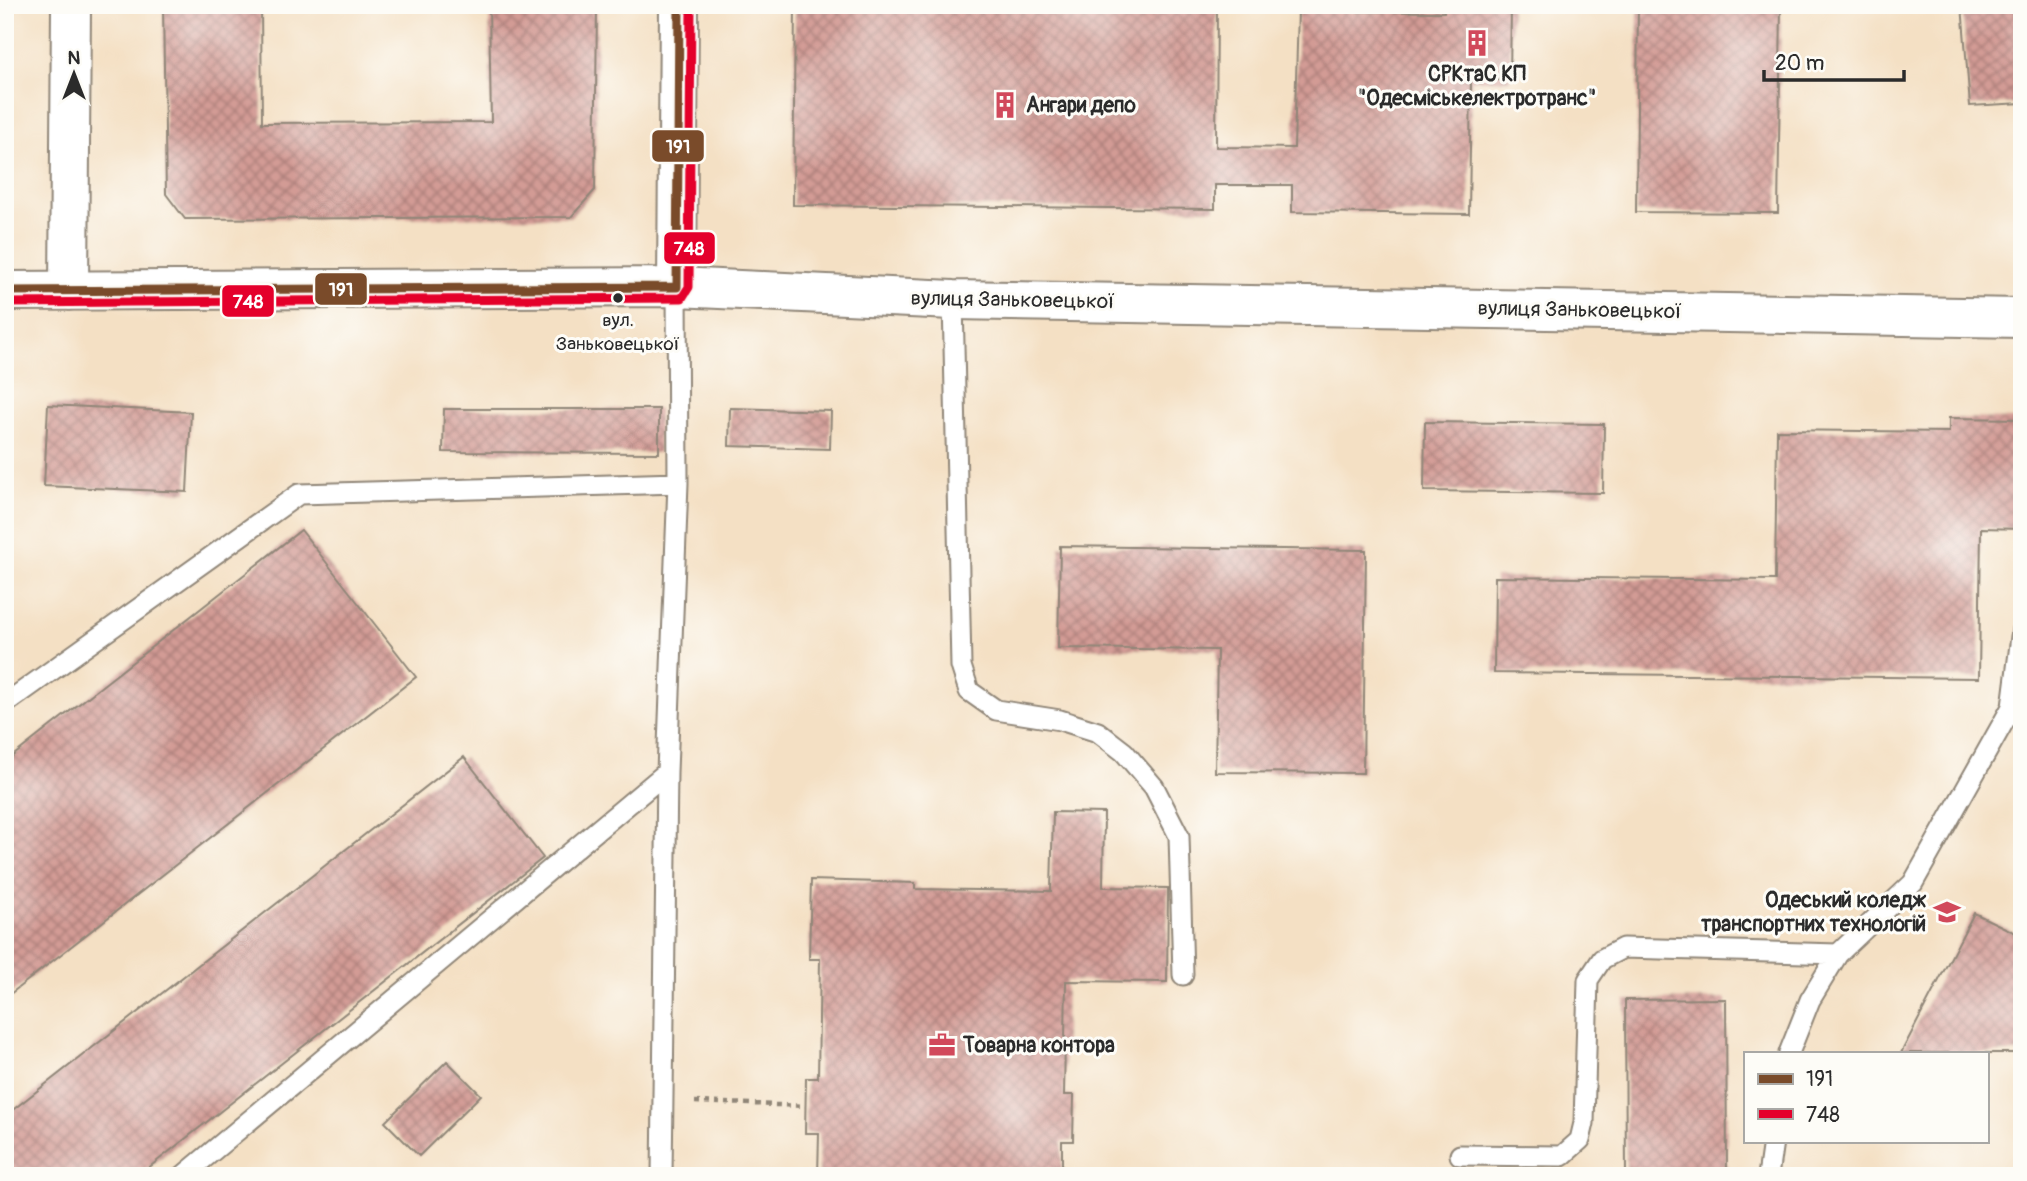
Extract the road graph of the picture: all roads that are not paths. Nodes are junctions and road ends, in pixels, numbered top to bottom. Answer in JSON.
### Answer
{"nodes":[{"id":1,"x":71,"y":5,"type":"edge"},
{"id":2,"x":678,"y":5,"type":"edge"},
{"id":3,"x":677,"y":287,"type":"junction"},
{"id":4,"x":5,"y":290,"type":"edge"},
{"id":5,"x":69,"y":290,"type":"junction"},
{"id":6,"x":953,"y":300,"type":"junction"},
{"id":7,"x":2022,"y":318,"type":"edge"},
{"id":8,"x":678,"y":483,"type":"junction"},
{"id":9,"x":2022,"y":629,"type":"edge"},
{"id":10,"x":5,"y":704,"type":"edge"},
{"id":11,"x":667,"y":772,"type":"junction"},
{"id":12,"x":1838,"y":954,"type":"junction"},
{"id":13,"x":1183,"y":975,"type":"dead end"},
{"id":14,"x":1789,"y":1052,"type":"edge"},
{"id":15,"x":1773,"y":1142,"type":"edge"},
{"id":16,"x":1460,"y":1155,"type":"dead end"},
{"id":17,"x":183,"y":1176,"type":"edge"},
{"id":18,"x":662,"y":1176,"type":"edge"},
{"id":19,"x":1769,"y":1176,"type":"edge"}],
"edges":[{"from":1,"to":5,"type":"street"},
{"from":2,"to":3,"type":"street"},
{"from":3,"to":5,"type":"street","name":"вулиця Заньковецької"},
{"from":3,"to":6,"type":"street","name":"вулиця Заньковецької"},
{"from":3,"to":8,"type":"lane"},
{"from":4,"to":5,"type":"street","name":"вулиця Заньковецької"},
{"from":6,"to":7,"type":"street","name":"вулиця Заньковецької"},
{"from":6,"to":13,"type":"lane"},
{"from":8,"to":10,"type":"lane"},
{"from":8,"to":11,"type":"lane"},
{"from":9,"to":12,"type":"lane"},
{"from":11,"to":17,"type":"lane"},
{"from":11,"to":18,"type":"lane"},
{"from":12,"to":14,"type":"lane"},
{"from":12,"to":16,"type":"lane"},
{"from":15,"to":19,"type":"lane"}]}
